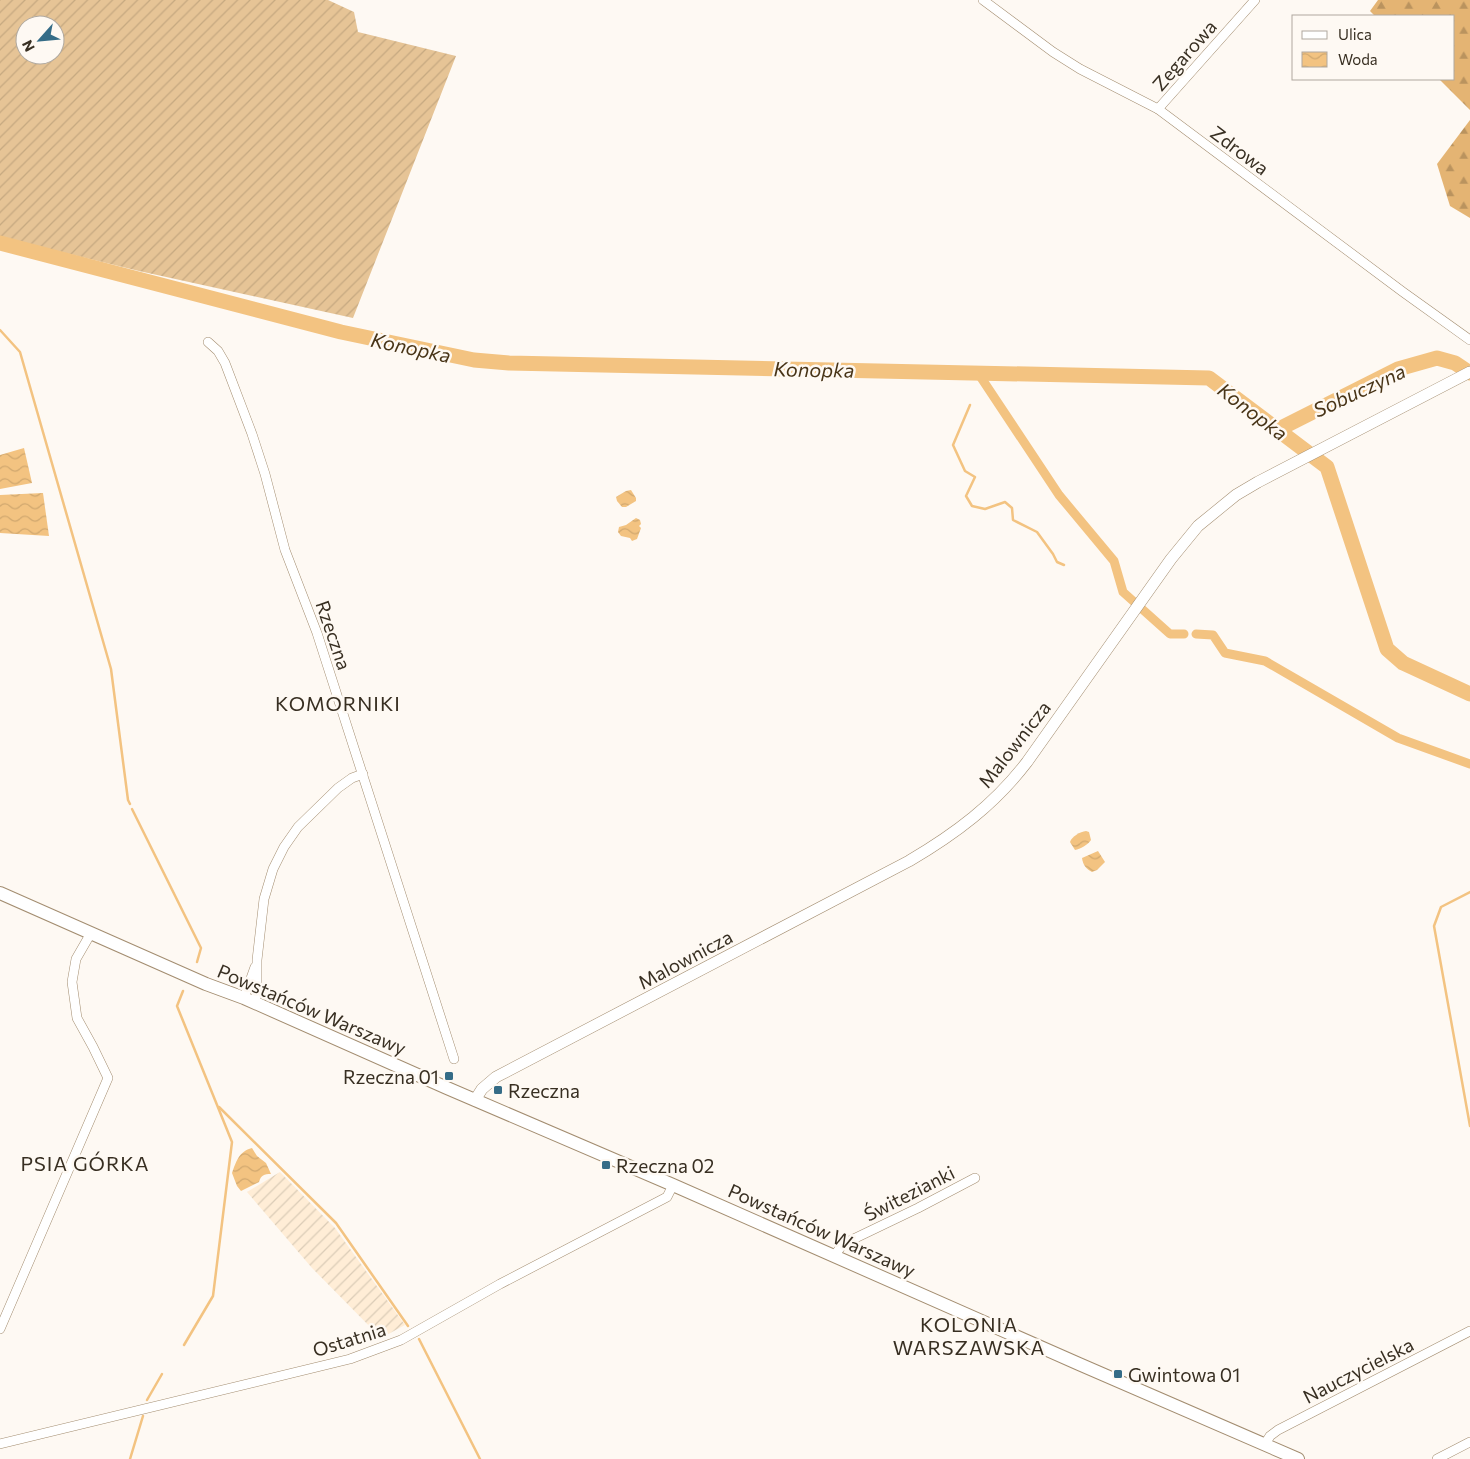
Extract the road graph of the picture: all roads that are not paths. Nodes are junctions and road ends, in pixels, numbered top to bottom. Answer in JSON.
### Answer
{"nodes":[{"id":1,"x":983,"y":0,"type":"edge"},
{"id":2,"x":1255,"y":0,"type":"edge"},
{"id":3,"x":1158,"y":109,"type":"junction"},
{"id":4,"x":1470,"y":340,"type":"edge"},
{"id":5,"x":208,"y":342,"type":"dead end"},
{"id":6,"x":1470,"y":372,"type":"edge"},
{"id":7,"x":363,"y":774,"type":"junction"},
{"id":8,"x":0,"y":893,"type":"edge"},
{"id":9,"x":91,"y":933,"type":"junction"},
{"id":10,"x":250,"y":1001,"type":"junction"},
{"id":11,"x":454,"y":1059,"type":"dead end"},
{"id":12,"x":475,"y":1100,"type":"junction"},
{"id":13,"x":975,"y":1178,"type":"dead end"},
{"id":14,"x":673,"y":1185,"type":"junction"},
{"id":15,"x":834,"y":1256,"type":"junction"},
{"id":16,"x":0,"y":1329,"type":"edge"},
{"id":17,"x":1470,"y":1330,"type":"edge"},
{"id":18,"x":1470,"y":1442,"type":"edge"},
{"id":19,"x":0,"y":1444,"type":"edge"},
{"id":20,"x":1265,"y":1444,"type":"junction"},
{"id":21,"x":1298,"y":1459,"type":"edge"},
{"id":22,"x":1437,"y":1459,"type":"edge"}],
"edges":[{"from":1,"to":3,"type":"street","name":"Zdrowa"},
{"from":2,"to":3,"type":"street","name":"Zegarowa"},
{"from":3,"to":4,"type":"street","name":"Zdrowa"},
{"from":5,"to":7,"type":"street","name":"Rzeczna"},
{"from":6,"to":12,"type":"street","name":"Malownicza"},
{"from":7,"to":10,"type":"street"},
{"from":7,"to":11,"type":"street","name":"Rzeczna"},
{"from":8,"to":9,"type":"main road","name":"Powstańców Warszawy"},
{"from":9,"to":10,"type":"main road","name":"Powstańców Warszawy"},
{"from":9,"to":16,"type":"street"},
{"from":10,"to":12,"type":"main road","name":"Powstańców Warszawy"},
{"from":12,"to":14,"type":"main road","name":"Powstańców Warszawy"},
{"from":13,"to":15,"type":"street","name":"Świtezianki"},
{"from":14,"to":15,"type":"main road","name":"Powstańców Warszawy"},
{"from":14,"to":19,"type":"street","name":"Ostatnia"},
{"from":15,"to":20,"type":"main road","name":"Powstańców Warszawy"},
{"from":17,"to":20,"type":"street","name":"Nauczycielska"},
{"from":18,"to":22,"type":"street"},
{"from":20,"to":21,"type":"main road","name":"Powstańców Warszawy"}]}
